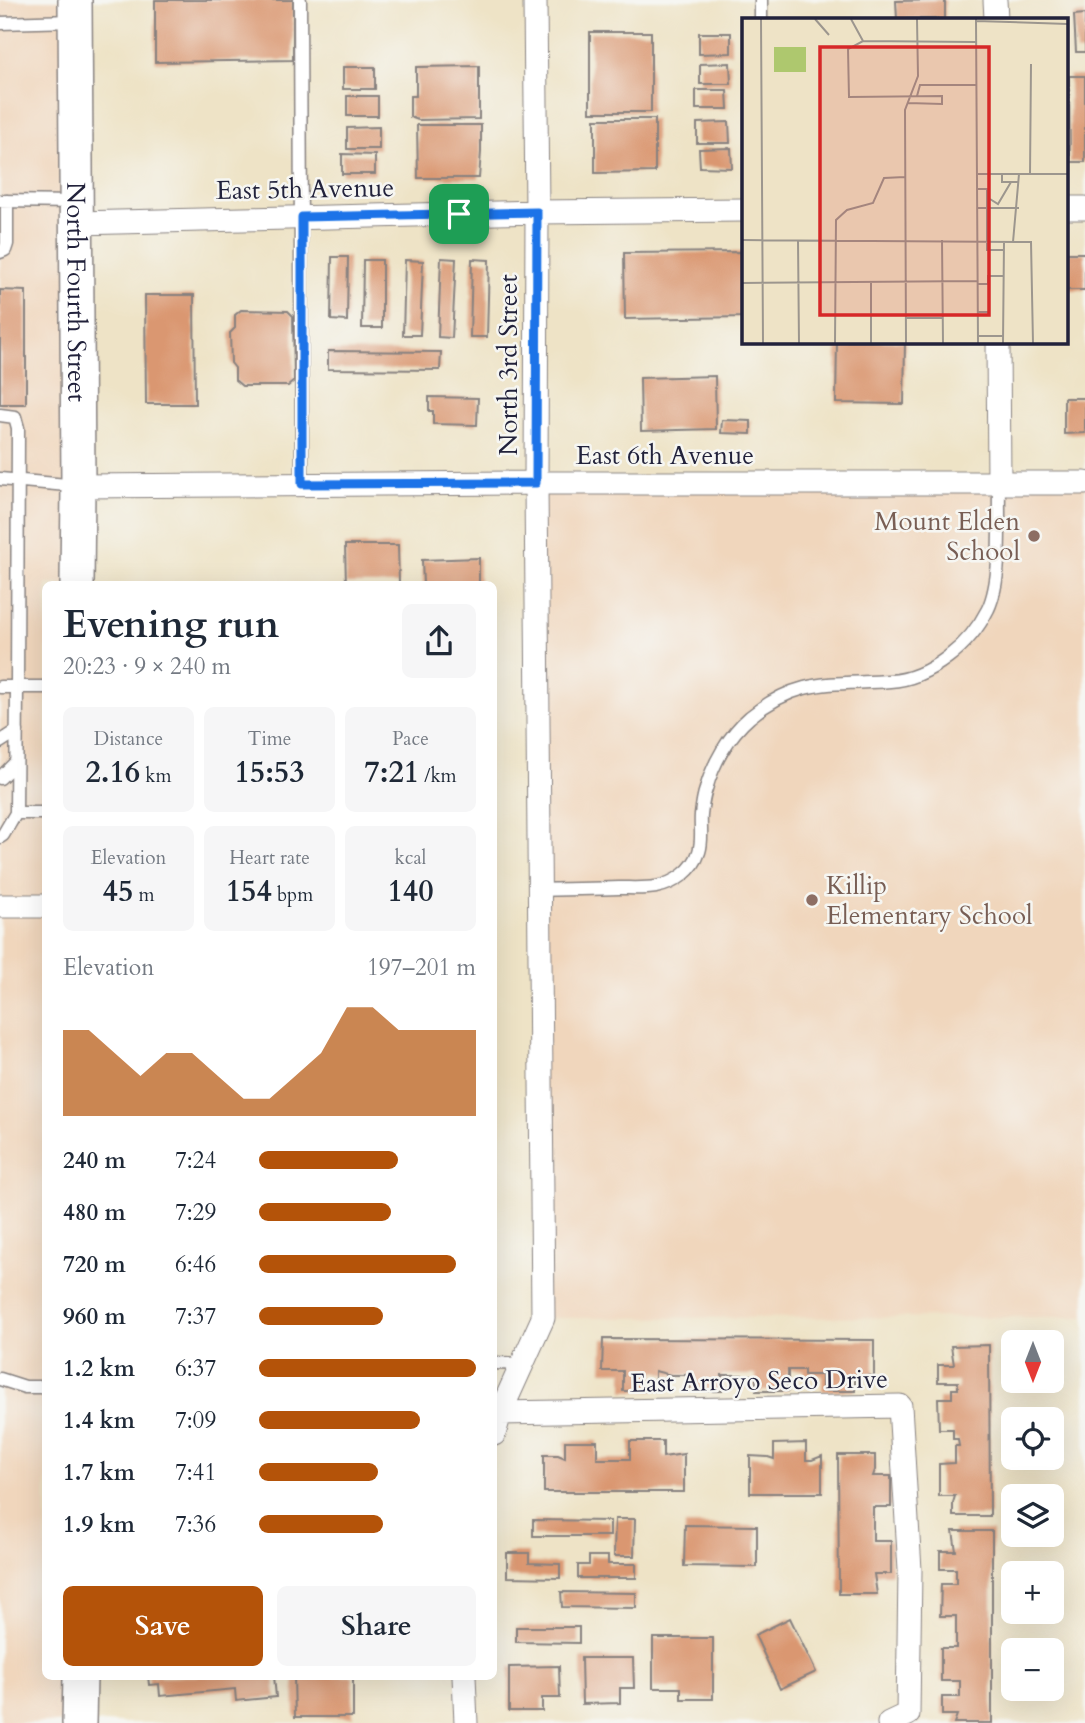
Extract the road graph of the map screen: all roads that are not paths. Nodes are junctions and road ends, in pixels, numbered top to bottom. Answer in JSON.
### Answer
{"nodes":[{"id":1,"x":300,"y":0,"type":"edge"},
{"id":2,"x":535,"y":0,"type":"edge"},
{"id":3,"x":761,"y":0,"type":"edge"},
{"id":4,"x":995,"y":0,"type":"edge"},
{"id":5,"x":75,"y":11,"type":"edge"},
{"id":6,"x":761,"y":18,"type":"edge"},
{"id":7,"x":996,"y":18,"type":"edge"},
{"id":8,"x":0,"y":23,"type":"edge"},
{"id":9,"x":4,"y":201,"type":"edge"},
{"id":10,"x":742,"y":210,"type":"edge"},
{"id":11,"x":77,"y":212,"type":"junction"},
{"id":12,"x":537,"y":212,"type":"junction"},
{"id":13,"x":302,"y":217,"type":"junction"},
{"id":14,"x":0,"y":252,"type":"edge"},
{"id":15,"x":998,"y":343,"type":"edge"},
{"id":16,"x":0,"y":415,"type":"edge"},
{"id":17,"x":0,"y":479,"type":"edge"},
{"id":18,"x":18,"y":481,"type":"junction"},
{"id":19,"x":999,"y":482,"type":"junction"},
{"id":20,"x":1085,"y":482,"type":"edge"},
{"id":21,"x":536,"y":483,"type":"junction"},
{"id":22,"x":302,"y":484,"type":"junction"},
{"id":23,"x":78,"y":486,"type":"junction"},
{"id":24,"x":77,"y":581,"type":"edge"},
{"id":25,"x":0,"y":687,"type":"edge"},
{"id":26,"x":17,"y":687,"type":"junction"},
{"id":27,"x":42,"y":687,"type":"edge"},
{"id":28,"x":17,"y":731,"type":"junction"},
{"id":29,"x":0,"y":742,"type":"edge"},
{"id":30,"x":15,"y":763,"type":"junction"},
{"id":31,"x":0,"y":778,"type":"edge"},
{"id":32,"x":16,"y":813,"type":"junction"},
{"id":33,"x":42,"y":813,"type":"edge"},
{"id":34,"x":0,"y":837,"type":"edge"},
{"id":35,"x":539,"y":890,"type":"junction"},
{"id":36,"x":0,"y":906,"type":"edge"},
{"id":37,"x":42,"y":906,"type":"edge"},
{"id":38,"x":497,"y":1363,"type":"edge"},
{"id":39,"x":522,"y":1364,"type":"junction"},
{"id":40,"x":0,"y":1379,"type":"edge"},
{"id":41,"x":42,"y":1387,"type":"edge"},
{"id":42,"x":497,"y":1418,"type":"edge"},
{"id":43,"x":497,"y":1420,"type":"edge"},
{"id":44,"x":80,"y":1680,"type":"edge"},
{"id":45,"x":464,"y":1680,"type":"edge"},
{"id":46,"x":79,"y":1723,"type":"edge"},
{"id":47,"x":466,"y":1723,"type":"edge"},
{"id":48,"x":889,"y":1723,"type":"edge"}],
"edges":[{"from":1,"to":13,"type":"lane"},
{"from":2,"to":12,"type":"street","name":"North 3rd Street"},
{"from":3,"to":6,"type":"lane"},
{"from":4,"to":7,"type":"street"},
{"from":5,"to":8,"type":"lane"},
{"from":5,"to":11,"type":"main road","name":"North Fourth Street"},
{"from":9,"to":11,"type":"lane"},
{"from":9,"to":14,"type":"lane"},
{"from":10,"to":12,"type":"street","name":"East 5th Avenue"},
{"from":11,"to":13,"type":"street","name":"East 5th Avenue"},
{"from":11,"to":23,"type":"main road","name":"North Fourth Street"},
{"from":12,"to":13,"type":"street","name":"East 5th Avenue"},
{"from":12,"to":21,"type":"street","name":"North 3rd Street"},
{"from":13,"to":22,"type":"lane"},
{"from":15,"to":19,"type":"street"},
{"from":16,"to":18,"type":"lane"},
{"from":17,"to":18,"type":"lane"},
{"from":18,"to":23,"type":"lane"},
{"from":18,"to":26,"type":"lane"},
{"from":19,"to":20,"type":"street","name":"East 6th Avenue"},
{"from":19,"to":21,"type":"street","name":"East 6th Avenue"},
{"from":19,"to":35,"type":"lane"},
{"from":21,"to":22,"type":"street","name":"East 6th Avenue"},
{"from":21,"to":35,"type":"street","name":"North 3rd Street"},
{"from":22,"to":23,"type":"street","name":"East 6th Avenue"},
{"from":23,"to":24,"type":"main road","name":"North Fourth Street"},
{"from":25,"to":26,"type":"lane"},
{"from":26,"to":27,"type":"lane"},
{"from":26,"to":28,"type":"lane"},
{"from":28,"to":29,"type":"lane"},
{"from":28,"to":30,"type":"lane"},
{"from":30,"to":31,"type":"lane"},
{"from":30,"to":32,"type":"lane"},
{"from":32,"to":33,"type":"lane"},
{"from":32,"to":34,"type":"lane"},
{"from":35,"to":39,"type":"street","name":"North 3rd Street"},
{"from":36,"to":37,"type":"street"},
{"from":38,"to":39,"type":"lane"},
{"from":39,"to":42,"type":"street","name":"North 3rd Street"},
{"from":40,"to":41,"type":"lane"},
{"from":43,"to":48,"type":"street","name":"East Arroyo Seco Drive"},
{"from":44,"to":46,"type":"main road"},
{"from":45,"to":47,"type":"street"}]}
